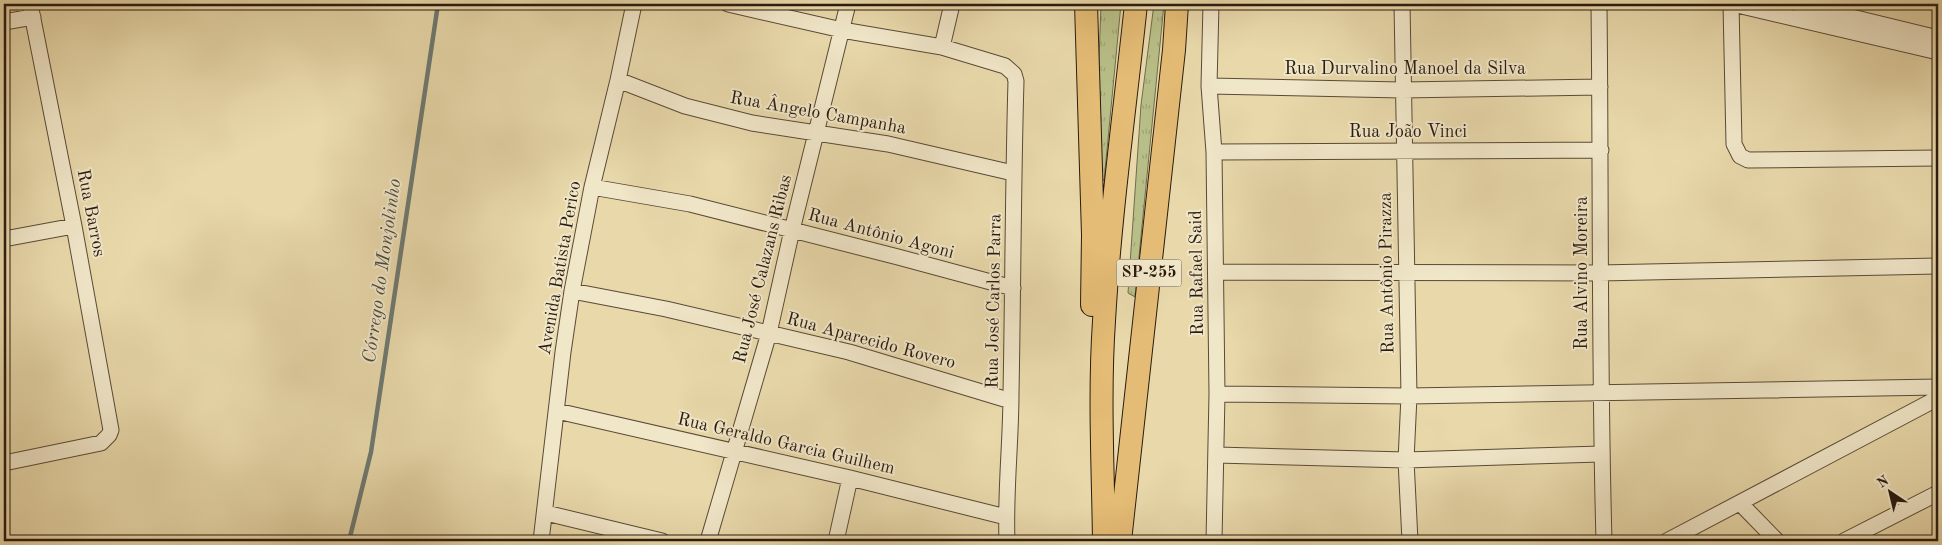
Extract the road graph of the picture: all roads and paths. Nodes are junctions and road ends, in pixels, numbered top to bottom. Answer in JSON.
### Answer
{"nodes":[{"id":1,"x":634,"y":4,"type":"edge"},
{"id":2,"x":728,"y":4,"type":"edge"},
{"id":3,"x":848,"y":4,"type":"edge"},
{"id":4,"x":952,"y":4,"type":"edge"},
{"id":5,"x":1086,"y":4,"type":"edge"},
{"id":6,"x":1136,"y":4,"type":"edge"},
{"id":7,"x":1177,"y":4,"type":"edge"},
{"id":8,"x":1211,"y":4,"type":"edge"},
{"id":9,"x":1402,"y":4,"type":"edge"},
{"id":10,"x":1599,"y":4,"type":"edge"},
{"id":11,"x":1732,"y":4,"type":"edge"},
{"id":12,"x":1798,"y":4,"type":"edge"},
{"id":13,"x":745,"y":6,"type":"edge"},
{"id":14,"x":32,"y":11,"type":"edge"},
{"id":15,"x":4,"y":22,"type":"edge"},
{"id":16,"x":842,"y":30,"type":"junction"},
{"id":17,"x":1938,"y":38,"type":"edge"},
{"id":18,"x":942,"y":47,"type":"junction"},
{"id":19,"x":1938,"y":52,"type":"edge"},
{"id":20,"x":618,"y":80,"type":"junction"},
{"id":21,"x":1209,"y":86,"type":"junction"},
{"id":22,"x":1600,"y":87,"type":"junction"},
{"id":23,"x":1402,"y":90,"type":"junction"},
{"id":24,"x":816,"y":132,"type":"junction"},
{"id":25,"x":1601,"y":150,"type":"junction"},
{"id":26,"x":1403,"y":151,"type":"junction"},
{"id":27,"x":1214,"y":152,"type":"junction"},
{"id":28,"x":1938,"y":158,"type":"edge"},
{"id":29,"x":1013,"y":173,"type":"junction"},
{"id":30,"x":592,"y":187,"type":"junction"},
{"id":31,"x":74,"y":226,"type":"junction"},
{"id":32,"x":792,"y":230,"type":"junction"},
{"id":33,"x":4,"y":239,"type":"edge"},
{"id":34,"x":1938,"y":266,"type":"edge"},
{"id":35,"x":1216,"y":272,"type":"junction"},
{"id":36,"x":1406,"y":273,"type":"junction"},
{"id":37,"x":1600,"y":273,"type":"junction"},
{"id":38,"x":1013,"y":288,"type":"junction"},
{"id":39,"x":572,"y":291,"type":"junction"},
{"id":40,"x":769,"y":333,"type":"junction"},
{"id":41,"x":1938,"y":386,"type":"edge"},
{"id":42,"x":1602,"y":392,"type":"junction"},
{"id":43,"x":1217,"y":394,"type":"junction"},
{"id":44,"x":1409,"y":396,"type":"junction"},
{"id":45,"x":1938,"y":398,"type":"edge"},
{"id":46,"x":1011,"y":401,"type":"junction"},
{"id":47,"x":557,"y":411,"type":"junction"},
{"id":48,"x":1102,"y":435,"type":"junction"},
{"id":49,"x":734,"y":451,"type":"junction"},
{"id":50,"x":1602,"y":454,"type":"junction"},
{"id":51,"x":1217,"y":455,"type":"junction"},
{"id":52,"x":1406,"y":460,"type":"junction"},
{"id":53,"x":4,"y":463,"type":"edge"},
{"id":54,"x":850,"y":478,"type":"junction"},
{"id":55,"x":1938,"y":493,"type":"edge"},
{"id":56,"x":1740,"y":503,"type":"junction"},
{"id":57,"x":546,"y":513,"type":"junction"},
{"id":58,"x":1006,"y":517,"type":"junction"},
{"id":59,"x":541,"y":541,"type":"edge"},
{"id":60,"x":662,"y":541,"type":"edge"},
{"id":61,"x":708,"y":541,"type":"edge"},
{"id":62,"x":836,"y":541,"type":"edge"},
{"id":63,"x":1007,"y":541,"type":"edge"},
{"id":64,"x":1104,"y":541,"type":"edge"},
{"id":65,"x":1120,"y":541,"type":"edge"},
{"id":66,"x":1214,"y":541,"type":"edge"},
{"id":67,"x":1410,"y":541,"type":"edge"},
{"id":68,"x":1604,"y":541,"type":"edge"},
{"id":69,"x":1667,"y":541,"type":"edge"},
{"id":70,"x":1777,"y":541,"type":"edge"},
{"id":71,"x":1844,"y":541,"type":"edge"}],
"edges":[{"from":1,"to":20,"type":"street","name":"Avenida Batista Perico"},
{"from":2,"to":13,"type":"street"},
{"from":3,"to":16,"type":"street","name":"Rua José Calazans Ribas"},
{"from":4,"to":18,"type":"street"},
{"from":5,"to":48,"type":"highway","number":"SP-255"},
{"from":6,"to":48,"type":"highway","number":"SP-255"},
{"from":7,"to":65,"type":"highway","number":"SP-255"},
{"from":8,"to":21,"type":"street","name":"Rua Rafael Said"},
{"from":9,"to":23,"type":"street","name":"Rua Antônio Pirazza"},
{"from":10,"to":22,"type":"street","name":"Rua Alvino Moreira"},
{"from":11,"to":19,"type":"street"},
{"from":11,"to":28,"type":"street"},
{"from":12,"to":17,"type":"street"},
{"from":13,"to":16,"type":"street"},
{"from":14,"to":15,"type":"street"},
{"from":14,"to":31,"type":"street","name":"Rua Barros"},
{"from":16,"to":18,"type":"street"},
{"from":16,"to":24,"type":"street","name":"Rua José Calazans Ribas"},
{"from":18,"to":29,"type":"street","name":"Rua José Carlos Parra"},
{"from":20,"to":24,"type":"street","name":"Rua Ângelo Campanha"},
{"from":20,"to":30,"type":"street","name":"Avenida Batista Perico"},
{"from":21,"to":23,"type":"street","name":"Rua Durvalino Manoel da Silva"},
{"from":21,"to":27,"type":"street","name":"Rua Rafael Said"},
{"from":22,"to":23,"type":"street","name":"Rua Durvalino Manoel da Silva"},
{"from":22,"to":25,"type":"street","name":"Rua Alvino Moreira"},
{"from":23,"to":26,"type":"street","name":"Rua Antônio Pirazza"},
{"from":24,"to":29,"type":"street","name":"Rua Ângelo Campanha"},
{"from":24,"to":32,"type":"street","name":"Rua José Calazans Ribas"},
{"from":25,"to":26,"type":"street","name":"Rua João Vinci"},
{"from":25,"to":37,"type":"street","name":"Rua Alvino Moreira"},
{"from":26,"to":27,"type":"street","name":"Rua João Vinci"},
{"from":26,"to":36,"type":"street","name":"Rua Antônio Pirazza"},
{"from":27,"to":35,"type":"street","name":"Rua Rafael Said"},
{"from":29,"to":38,"type":"street","name":"Rua José Carlos Parra"},
{"from":30,"to":32,"type":"street","name":"Rua Antônio Agoni"},
{"from":30,"to":39,"type":"street","name":"Avenida Batista Perico"},
{"from":31,"to":33,"type":"street"},
{"from":31,"to":53,"type":"street","name":"Rua Barros"},
{"from":32,"to":38,"type":"street","name":"Rua Antônio Agoni"},
{"from":32,"to":40,"type":"street","name":"Rua José Calazans Ribas"},
{"from":34,"to":37,"type":"street"},
{"from":35,"to":36,"type":"street"},
{"from":35,"to":43,"type":"street","name":"Rua Rafael Said"},
{"from":36,"to":37,"type":"street"},
{"from":36,"to":44,"type":"street","name":"Rua Antônio Pirazza"},
{"from":37,"to":42,"type":"street","name":"Rua Alvino Moreira"},
{"from":38,"to":46,"type":"street","name":"Rua José Carlos Parra"},
{"from":39,"to":40,"type":"street","name":"Rua Aparecido Rovero"},
{"from":39,"to":47,"type":"street","name":"Avenida Batista Perico"},
{"from":40,"to":46,"type":"street","name":"Rua Aparecido Rovero"},
{"from":40,"to":49,"type":"street","name":"Rua José Calazans Ribas"},
{"from":41,"to":42,"type":"street"},
{"from":42,"to":44,"type":"street"},
{"from":42,"to":50,"type":"street","name":"Rua Alvino Moreira"},
{"from":43,"to":44,"type":"street"},
{"from":43,"to":51,"type":"street","name":"Rua Rafael Said"},
{"from":44,"to":52,"type":"street","name":"Rua Antônio Pirazza"},
{"from":45,"to":56,"type":"street"},
{"from":46,"to":58,"type":"street","name":"Rua José Carlos Parra"},
{"from":47,"to":49,"type":"street","name":"Rua Geraldo Garcia Guilhem"},
{"from":47,"to":57,"type":"street","name":"Avenida Batista Perico"},
{"from":48,"to":64,"type":"highway","number":"SP-255"},
{"from":49,"to":54,"type":"street","name":"Rua Geraldo Garcia Guilhem"},
{"from":49,"to":61,"type":"street","name":"Rua José Calazans Ribas"},
{"from":50,"to":52,"type":"street"},
{"from":50,"to":68,"type":"street","name":"Rua Alvino Moreira"},
{"from":51,"to":52,"type":"street"},
{"from":51,"to":66,"type":"street","name":"Rua Rafael Said"},
{"from":52,"to":67,"type":"street","name":"Rua Antônio Pirazza"},
{"from":54,"to":58,"type":"street","name":"Rua Geraldo Garcia Guilhem"},
{"from":54,"to":62,"type":"street"},
{"from":55,"to":71,"type":"street"},
{"from":56,"to":69,"type":"street"},
{"from":56,"to":70,"type":"street"},
{"from":57,"to":59,"type":"street","name":"Avenida Batista Perico"},
{"from":57,"to":60,"type":"street"},
{"from":58,"to":63,"type":"street","name":"Rua José Carlos Parra"}]}
